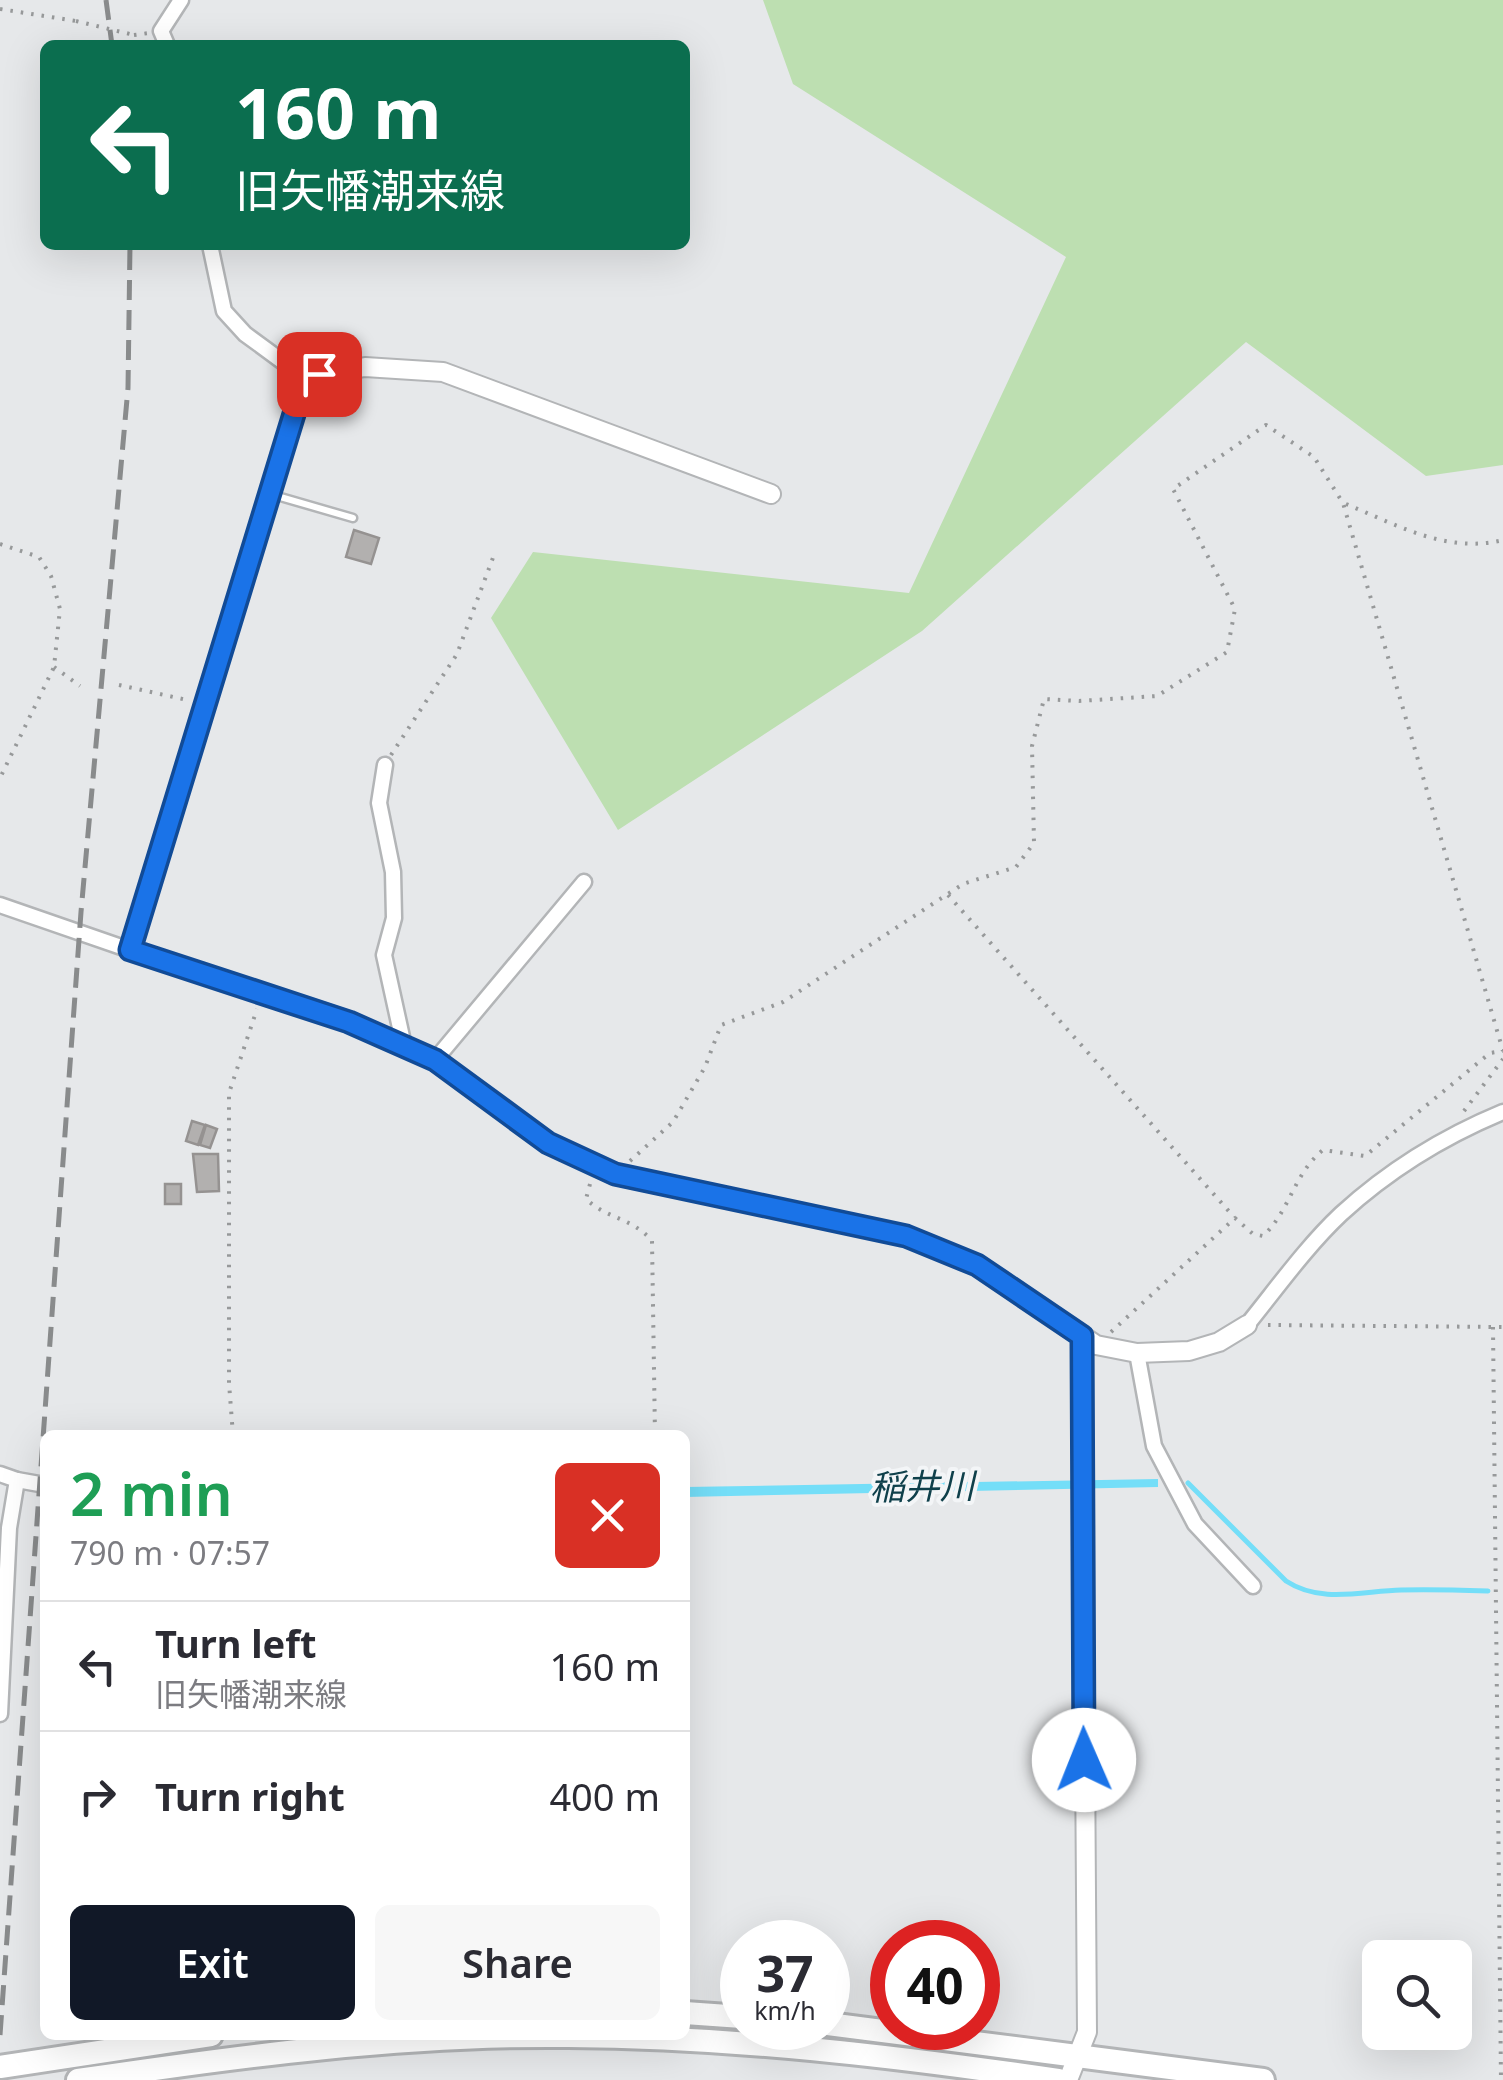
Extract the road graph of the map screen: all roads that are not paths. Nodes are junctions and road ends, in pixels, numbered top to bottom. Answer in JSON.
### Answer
{"nodes":[{"id":1,"x":181,"y":0,"type":"edge"},
{"id":2,"x":164,"y":40,"type":"edge"},
{"id":3,"x":211,"y":250,"type":"edge"},
{"id":4,"x":308,"y":380,"type":"junction"},
{"id":5,"x":269,"y":494,"type":"junction"},
{"id":6,"x":771,"y":494,"type":"dead end"},
{"id":7,"x":353,"y":518,"type":"dead end"},
{"id":8,"x":385,"y":765,"type":"road end"},
{"id":9,"x":584,"y":882,"type":"dead end"},
{"id":10,"x":0,"y":905,"type":"edge"},
{"id":11,"x":130,"y":950,"type":"junction"},
{"id":12,"x":404,"y":1046,"type":"junction"},
{"id":13,"x":435,"y":1060,"type":"junction"},
{"id":14,"x":1503,"y":1112,"type":"edge"},
{"id":15,"x":1247,"y":1325,"type":"joint"},
{"id":16,"x":1089,"y":1341,"type":"junction"},
{"id":17,"x":1137,"y":1353,"type":"junction"},
{"id":18,"x":0,"y":1474,"type":"edge"},
{"id":19,"x":17,"y":1480,"type":"junction"},
{"id":20,"x":40,"y":1485,"type":"edge"},
{"id":21,"x":1253,"y":1586,"type":"dead end"},
{"id":22,"x":0,"y":1714,"type":"edge"},
{"id":23,"x":690,"y":2013,"type":"edge"},
{"id":24,"x":720,"y":2015,"type":"edge"},
{"id":25,"x":850,"y":2027,"type":"edge"},
{"id":26,"x":178,"y":2040,"type":"edge"},
{"id":27,"x":496,"y":2040,"type":"edge"},
{"id":28,"x":662,"y":2040,"type":"edge"},
{"id":29,"x":1079,"y":2058,"type":"junction"},
{"id":30,"x":0,"y":2067,"type":"edge"},
{"id":31,"x":963,"y":2073,"type":"edge"},
{"id":32,"x":78,"y":2080,"type":"edge"},
{"id":33,"x":1058,"y":2080,"type":"edge"},
{"id":34,"x":1068,"y":2080,"type":"edge"},
{"id":35,"x":1263,"y":2080,"type":"edge"}],
"edges":[{"from":1,"to":2,"type":"street"},
{"from":3,"to":4,"type":"street"},
{"from":4,"to":5,"type":"street"},
{"from":4,"to":6,"type":"street"},
{"from":5,"to":7,"type":"lane"},
{"from":5,"to":11,"type":"street"},
{"from":8,"to":12,"type":"street"},
{"from":9,"to":13,"type":"street"},
{"from":10,"to":11,"type":"street"},
{"from":11,"to":12,"type":"street"},
{"from":12,"to":13,"type":"street"},
{"from":13,"to":16,"type":"street"},
{"from":14,"to":15,"type":"street"},
{"from":15,"to":17,"type":"street"},
{"from":16,"to":17,"type":"street"},
{"from":16,"to":29,"type":"street"},
{"from":17,"to":21,"type":"street"},
{"from":18,"to":19,"type":"street"},
{"from":19,"to":20,"type":"street"},
{"from":19,"to":22,"type":"street"},
{"from":23,"to":24,"type":"main road"},
{"from":25,"to":29,"type":"main road"},
{"from":26,"to":30,"type":"main road"},
{"from":27,"to":32,"type":"main road"},
{"from":28,"to":31,"type":"main road"},
{"from":29,"to":34,"type":"street"},
{"from":29,"to":35,"type":"main road"},
{"from":31,"to":33,"type":"main road"}]}
